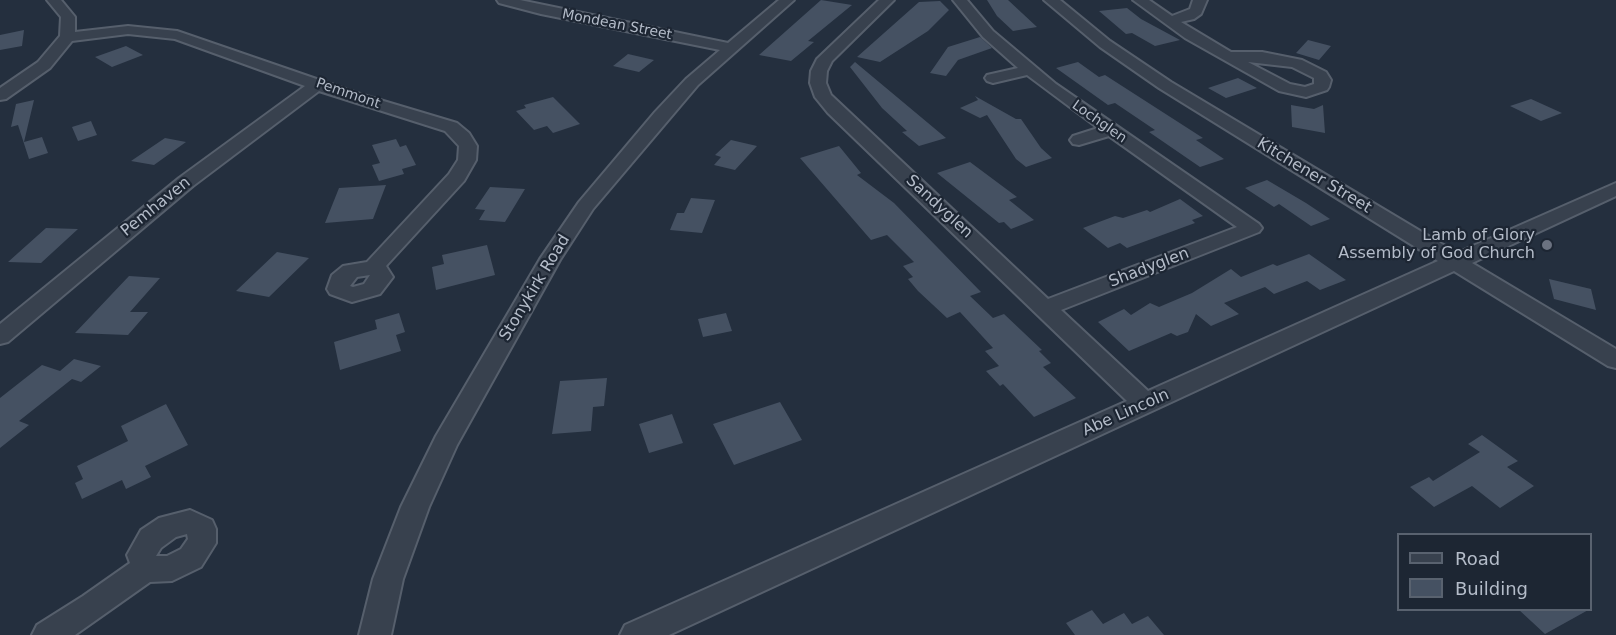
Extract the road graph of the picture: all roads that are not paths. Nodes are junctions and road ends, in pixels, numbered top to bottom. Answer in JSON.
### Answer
{"nodes":[{"id":1,"x":54,"y":0,"type":"edge"},
{"id":2,"x":504,"y":0,"type":"edge"},
{"id":3,"x":787,"y":0,"type":"edge"},
{"id":4,"x":887,"y":0,"type":"edge"},
{"id":5,"x":960,"y":0,"type":"edge"},
{"id":6,"x":1051,"y":0,"type":"edge"},
{"id":7,"x":1140,"y":0,"type":"edge"},
{"id":8,"x":1200,"y":0,"type":"edge"},
{"id":9,"x":1168,"y":21,"type":"junction"},
{"id":10,"x":67,"y":36,"type":"junction"},
{"id":11,"x":731,"y":48,"type":"junction"},
{"id":12,"x":1228,"y":57,"type":"junction"},
{"id":13,"x":1029,"y":70,"type":"junction"},
{"id":14,"x":993,"y":78,"type":"dead end"},
{"id":15,"x":318,"y":84,"type":"junction"},
{"id":16,"x":0,"y":95,"type":"edge"},
{"id":17,"x":1110,"y":130,"type":"junction"},
{"id":18,"x":1079,"y":140,"type":"dead end"},
{"id":19,"x":1616,"y":189,"type":"edge"},
{"id":20,"x":1252,"y":228,"type":"joint"},
{"id":21,"x":1457,"y":263,"type":"junction"},
{"id":22,"x":373,"y":268,"type":"dead end"},
{"id":23,"x":1046,"y":308,"type":"junction"},
{"id":24,"x":0,"y":336,"type":"edge"},
{"id":25,"x":1616,"y":360,"type":"edge"},
{"id":26,"x":1146,"y":404,"type":"junction"},
{"id":27,"x":146,"y":568,"type":"dead end"},
{"id":28,"x":48,"y":635,"type":"edge"},
{"id":29,"x":375,"y":635,"type":"edge"},
{"id":30,"x":636,"y":635,"type":"edge"}],
"edges":[{"from":1,"to":10,"type":"street"},
{"from":2,"to":11,"type":"street","name":"Mondean Street"},
{"from":3,"to":11,"type":"street","name":"Stonykirk Road"},
{"from":4,"to":23,"type":"street","name":"Sandyglen"},
{"from":5,"to":13,"type":"street","name":"Lochglen"},
{"from":6,"to":21,"type":"street","name":"Kitchener Street"},
{"from":7,"to":9,"type":"street"},
{"from":8,"to":9,"type":"street"},
{"from":9,"to":12,"type":"street"},
{"from":10,"to":15,"type":"street","name":"Pemmont"},
{"from":10,"to":16,"type":"street"},
{"from":11,"to":29,"type":"street","name":"Stonykirk Road"},
{"from":12,"to":12,"type":"street"},
{"from":13,"to":14,"type":"street"},
{"from":13,"to":17,"type":"street","name":"Lochglen"},
{"from":15,"to":22,"type":"street","name":"Pemmont"},
{"from":15,"to":24,"type":"street","name":"Pemhaven"},
{"from":17,"to":18,"type":"street"},
{"from":17,"to":20,"type":"street","name":"Lochglen"},
{"from":19,"to":21,"type":"street","name":"Abe Lincoln"},
{"from":20,"to":23,"type":"street","name":"Shadyglen"},
{"from":21,"to":25,"type":"street","name":"Kitchener Street"},
{"from":21,"to":26,"type":"street","name":"Abe Lincoln"},
{"from":23,"to":26,"type":"street","name":"Sandyglen"},
{"from":26,"to":30,"type":"street","name":"Abe Lincoln"},
{"from":27,"to":28,"type":"street"}]}
